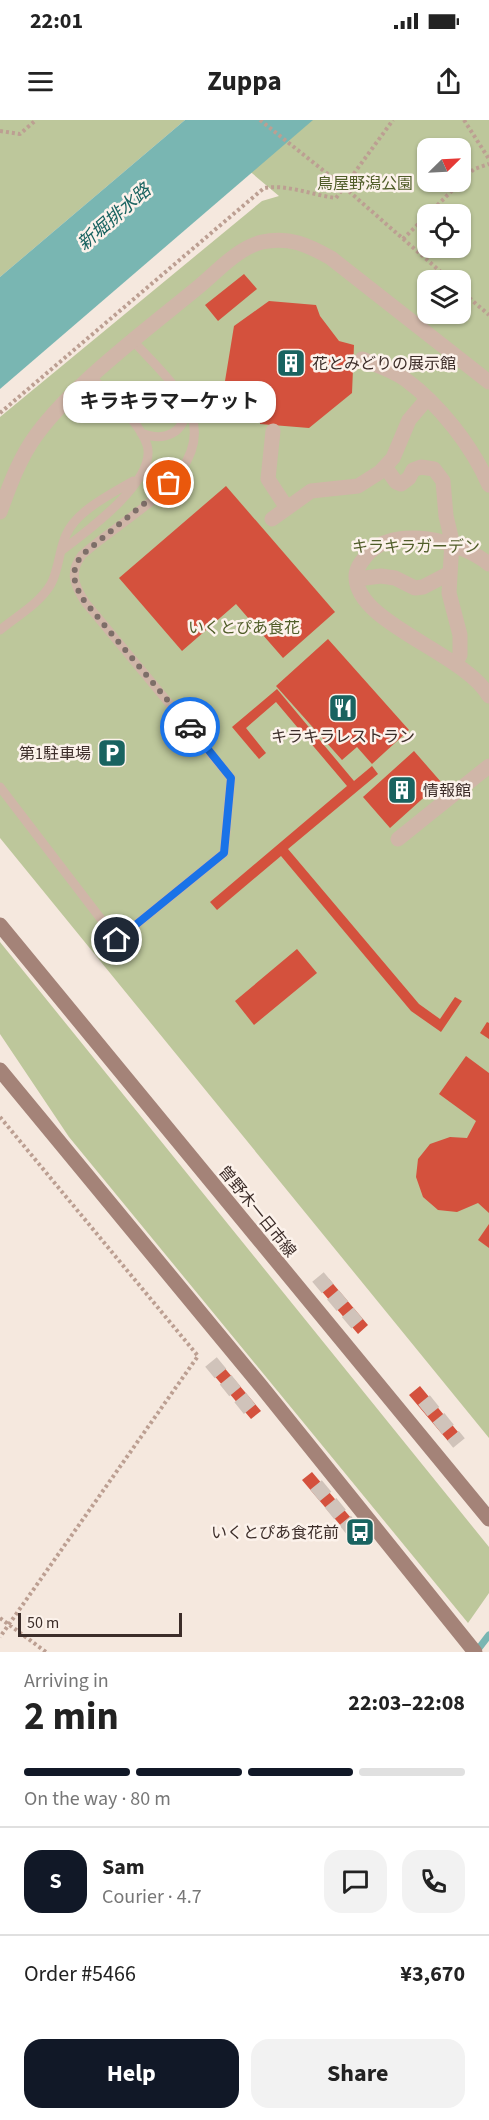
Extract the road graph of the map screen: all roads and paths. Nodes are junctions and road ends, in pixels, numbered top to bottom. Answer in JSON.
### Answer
{"nodes":[{"id":1,"x":36,"y":120,"type":"edge"},
{"id":2,"x":260,"y":120,"type":"edge"},
{"id":3,"x":393,"y":120,"type":"edge"},
{"id":4,"x":464,"y":120,"type":"edge"},
{"id":5,"x":0,"y":131,"type":"edge"},
{"id":6,"x":489,"y":162,"type":"edge"},
{"id":7,"x":344,"y":187,"type":"junction"},
{"id":8,"x":403,"y":239,"type":"junction"},
{"id":9,"x":439,"y":270,"type":"edge"},
{"id":10,"x":471,"y":299,"type":"edge"},
{"id":11,"x":489,"y":315,"type":"edge"},
{"id":12,"x":134,"y":342,"type":"junction"},
{"id":13,"x":362,"y":359,"type":"dead end"},
{"id":14,"x":92,"y":377,"type":"junction"},
{"id":15,"x":489,"y":382,"type":"edge"},
{"id":16,"x":426,"y":400,"type":"junction"},
{"id":17,"x":187,"y":405,"type":"junction"},
{"id":18,"x":0,"y":413,"type":"edge"},
{"id":19,"x":273,"y":431,"type":"dead end"},
{"id":20,"x":141,"y":433,"type":"junction"},
{"id":21,"x":386,"y":468,"type":"junction"},
{"id":22,"x":137,"y":480,"type":"junction"},
{"id":23,"x":489,"y":486,"type":"edge"},
{"id":24,"x":286,"y":508,"type":"junction"},
{"id":25,"x":0,"y":512,"type":"edge"},
{"id":26,"x":272,"y":519,"type":"dead end"},
{"id":27,"x":453,"y":546,"type":"junction"},
{"id":28,"x":61,"y":551,"type":"junction"},
{"id":29,"x":489,"y":564,"type":"edge"},
{"id":30,"x":450,"y":573,"type":"junction"},
{"id":31,"x":357,"y":579,"type":"junction"},
{"id":32,"x":0,"y":630,"type":"edge"},
{"id":33,"x":456,"y":662,"type":"junction"},
{"id":34,"x":489,"y":696,"type":"edge"},
{"id":35,"x":489,"y":766,"type":"edge"},
{"id":36,"x":0,"y":787,"type":"edge"},
{"id":37,"x":398,"y":839,"type":"dead end"},
{"id":38,"x":0,"y":925,"type":"edge"},
{"id":39,"x":0,"y":1070,"type":"edge"},
{"id":40,"x":0,"y":1117,"type":"edge"},
{"id":41,"x":489,"y":1519,"type":"edge"},
{"id":42,"x":0,"y":1618,"type":"edge"},
{"id":43,"x":9,"y":1625,"type":"junction"},
{"id":44,"x":0,"y":1637,"type":"edge"},
{"id":45,"x":46,"y":1652,"type":"edge"},
{"id":46,"x":474,"y":1652,"type":"edge"}],
"edges":[{"from":1,"to":5,"type":"path"},
{"from":2,"to":7,"type":"path"},
{"from":3,"to":7,"type":"path"},
{"from":4,"to":6,"type":"path"},
{"from":6,"to":8,"type":"path"},
{"from":7,"to":8,"type":"path"},
{"from":7,"to":18,"type":"path"},
{"from":8,"to":9,"type":"path"},
{"from":10,"to":11,"type":"path"},
{"from":12,"to":14,"type":"street"},
{"from":12,"to":15,"type":"street"},
{"from":12,"to":17,"type":"lane"},
{"from":13,"to":16,"type":"street"},
{"from":14,"to":20,"type":"lane"},
{"from":14,"to":25,"type":"street"},
{"from":16,"to":21,"type":"street"},
{"from":16,"to":23,"type":"street"},
{"from":17,"to":20,"type":"lane"},
{"from":17,"to":36,"type":"lane"},
{"from":19,"to":24,"type":"street"},
{"from":20,"to":22,"type":"lane"},
{"from":21,"to":24,"type":"street"},
{"from":21,"to":27,"type":"street"},
{"from":22,"to":28,"type":"lane"},
{"from":22,"to":28,"type":"lane"},
{"from":24,"to":26,"type":"street"},
{"from":27,"to":29,"type":"street"},
{"from":27,"to":30,"type":"street"},
{"from":27,"to":31,"type":"street"},
{"from":28,"to":32,"type":"lane"},
{"from":30,"to":31,"type":"street"},
{"from":30,"to":33,"type":"street"},
{"from":31,"to":33,"type":"street"},
{"from":33,"to":34,"type":"street"},
{"from":35,"to":37,"type":"street"},
{"from":38,"to":41,"type":"main road","name":"曽野木一日市線"},
{"from":39,"to":46,"type":"main road"},
{"from":40,"to":43,"type":"path"},
{"from":42,"to":43,"type":"path"},
{"from":43,"to":44,"type":"path"},
{"from":43,"to":45,"type":"path"}]}
